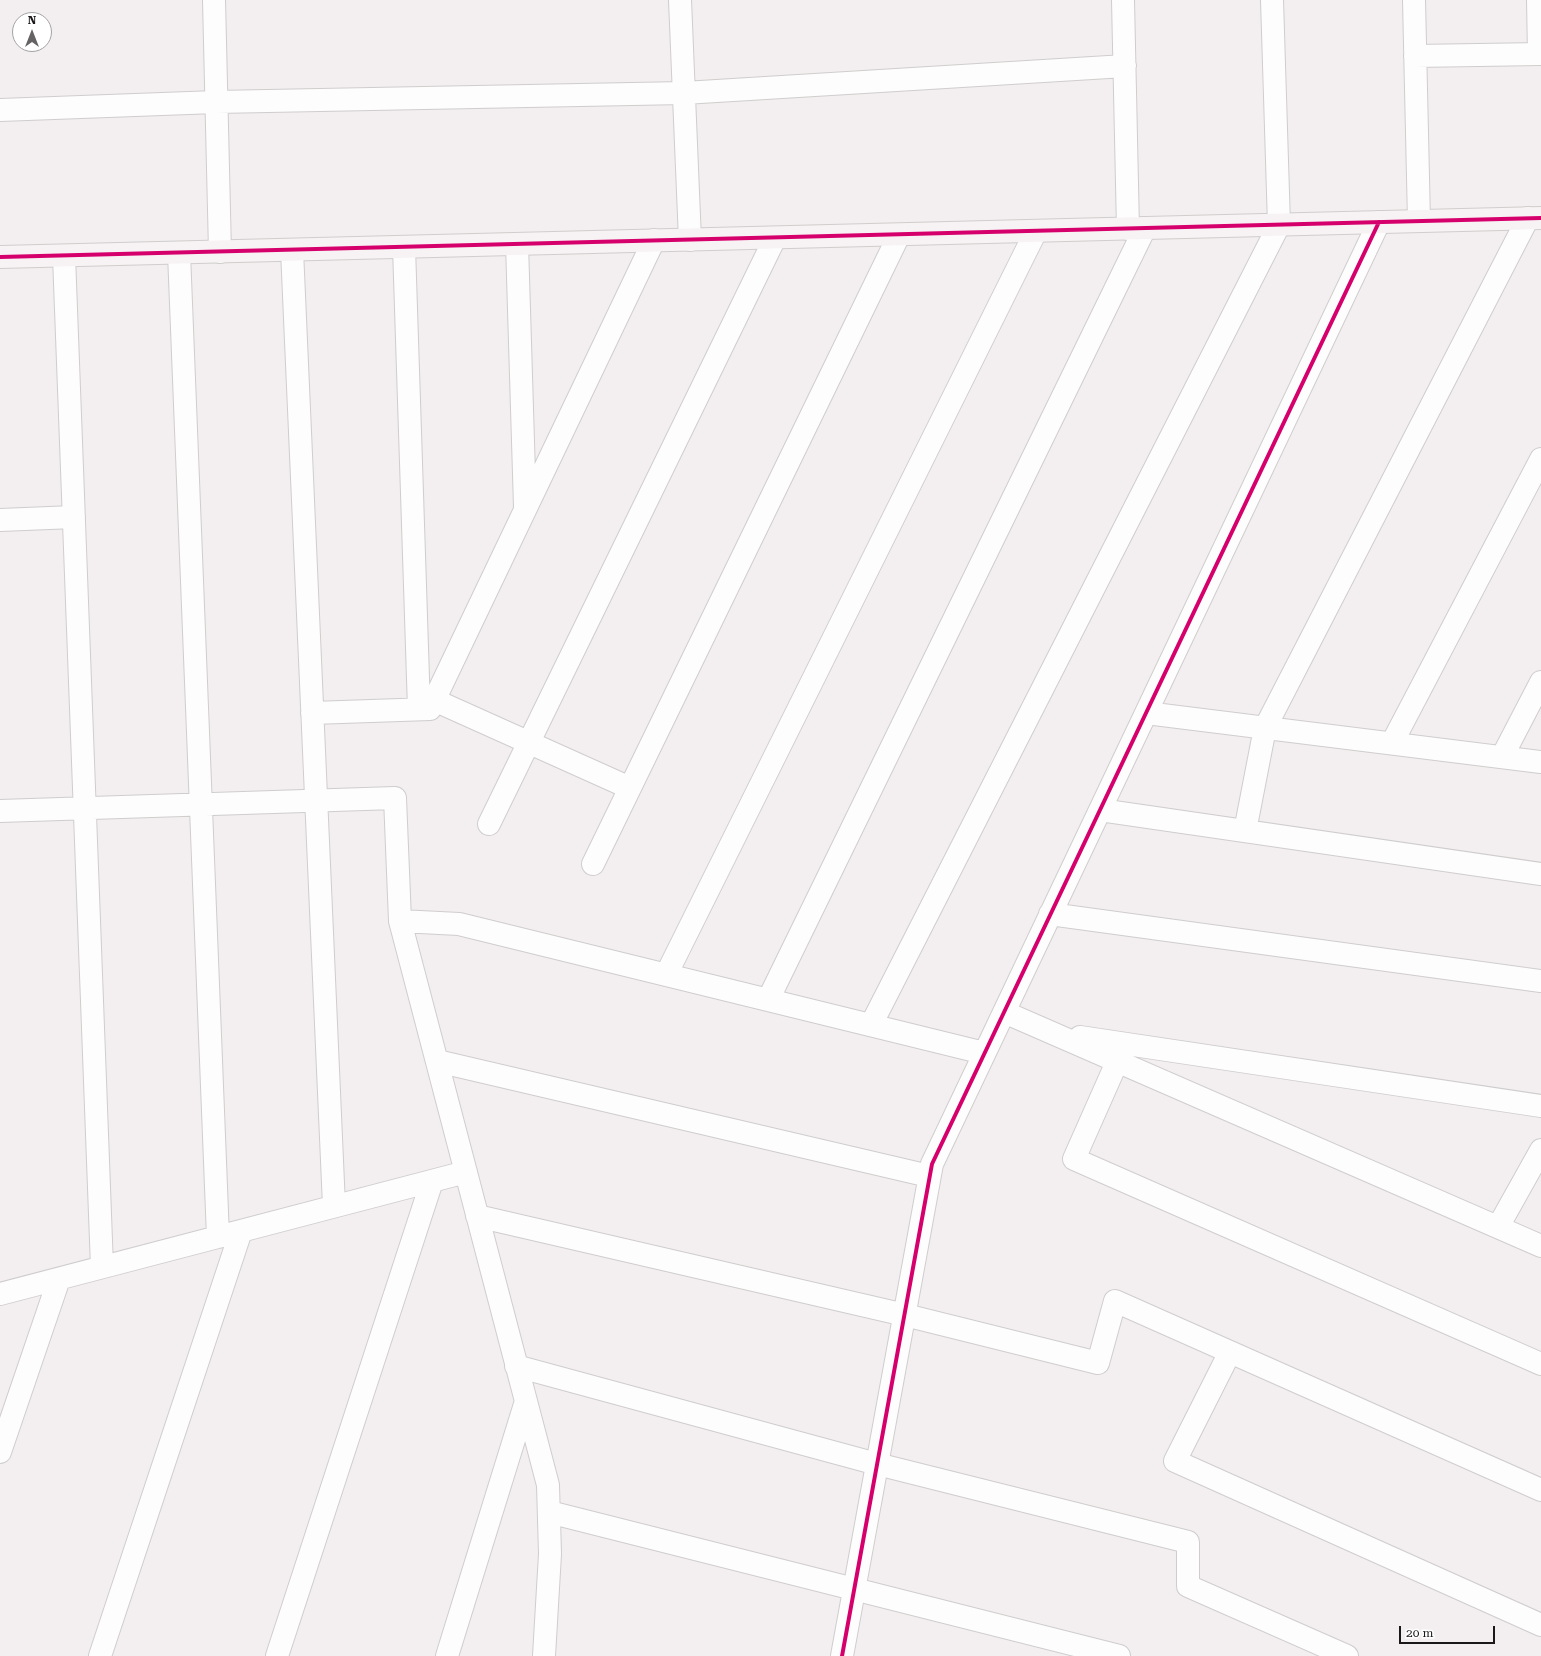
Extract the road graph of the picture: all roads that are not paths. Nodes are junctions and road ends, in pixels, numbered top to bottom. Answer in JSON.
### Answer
{"nodes":[{"id":1,"x":214,"y":0,"type":"edge"},
{"id":2,"x":680,"y":0,"type":"edge"},
{"id":3,"x":1123,"y":0,"type":"edge"},
{"id":4,"x":1272,"y":0,"type":"edge"},
{"id":5,"x":1414,"y":0,"type":"edge"},
{"id":6,"x":1538,"y":0,"type":"edge"},
{"id":7,"x":1540,"y":54,"type":"edge"},
{"id":8,"x":1415,"y":56,"type":"junction"},
{"id":9,"x":1125,"y":66,"type":"junction"},
{"id":10,"x":684,"y":93,"type":"junction"},
{"id":11,"x":216,"y":102,"type":"junction"},
{"id":12,"x":0,"y":110,"type":"edge"},
{"id":13,"x":1535,"y":218,"type":"edge"},
{"id":14,"x":1419,"y":221,"type":"junction"},
{"id":15,"x":1379,"y":222,"type":"junction"},
{"id":16,"x":1279,"y":225,"type":"junction"},
{"id":17,"x":1136,"y":229,"type":"junction"},
{"id":18,"x":1036,"y":231,"type":"junction"},
{"id":19,"x":899,"y":235,"type":"junction"},
{"id":20,"x":775,"y":238,"type":"junction"},
{"id":21,"x":654,"y":240,"type":"junction"},
{"id":22,"x":690,"y":240,"type":"junction"},
{"id":23,"x":517,"y":244,"type":"junction"},
{"id":24,"x":404,"y":247,"type":"junction"},
{"id":25,"x":292,"y":250,"type":"junction"},
{"id":26,"x":220,"y":252,"type":"junction"},
{"id":27,"x":179,"y":253,"type":"junction"},
{"id":28,"x":64,"y":256,"type":"junction"},
{"id":29,"x":0,"y":257,"type":"edge"},
{"id":30,"x":1541,"y":459,"type":"edge"},
{"id":31,"x":525,"y":510,"type":"junction"},
{"id":32,"x":74,"y":517,"type":"junction"},
{"id":33,"x":0,"y":520,"type":"edge"},
{"id":34,"x":1541,"y":682,"type":"edge"},
{"id":35,"x":427,"y":705,"type":"junction"},
{"id":36,"x":312,"y":713,"type":"junction"},
{"id":37,"x":1146,"y":713,"type":"junction"},
{"id":38,"x":1266,"y":728,"type":"junction"},
{"id":39,"x":529,"y":743,"type":"junction"},
{"id":40,"x":1392,"y":743,"type":"junction"},
{"id":41,"x":1502,"y":757,"type":"junction"},
{"id":42,"x":1541,"y":762,"type":"edge"},
{"id":43,"x":630,"y":788,"type":"junction"},
{"id":44,"x":316,"y":800,"type":"junction"},
{"id":45,"x":201,"y":804,"type":"junction"},
{"id":46,"x":84,"y":808,"type":"junction"},
{"id":47,"x":1100,"y":810,"type":"junction"},
{"id":48,"x":0,"y":811,"type":"edge"},
{"id":49,"x":489,"y":824,"type":"dead end"},
{"id":50,"x":1245,"y":831,"type":"junction"},
{"id":51,"x":593,"y":864,"type":"dead end"},
{"id":52,"x":1541,"y":874,"type":"edge"},
{"id":53,"x":1050,"y":914,"type":"junction"},
{"id":54,"x":400,"y":921,"type":"junction"},
{"id":55,"x":666,"y":975,"type":"junction"},
{"id":56,"x":1541,"y":981,"type":"edge"},
{"id":57,"x":768,"y":1000,"type":"junction"},
{"id":58,"x":1004,"y":1012,"type":"junction"},
{"id":59,"x":871,"y":1025,"type":"junction"},
{"id":60,"x":1051,"y":1032,"type":"junction"},
{"id":61,"x":984,"y":1052,"type":"junction"},
{"id":62,"x":437,"y":1061,"type":"junction"},
{"id":63,"x":1117,"y":1062,"type":"junction"},
{"id":64,"x":1541,"y":1106,"type":"edge"},
{"id":65,"x":1541,"y":1150,"type":"edge"},
{"id":66,"x":466,"y":1172,"type":"junction"},
{"id":67,"x":929,"y":1176,"type":"junction"},
{"id":68,"x":432,"y":1181,"type":"junction"},
{"id":69,"x":334,"y":1206,"type":"junction"},
{"id":70,"x":477,"y":1216,"type":"junction"},
{"id":71,"x":1498,"y":1227,"type":"junction"},
{"id":72,"x":241,"y":1231,"type":"junction"},
{"id":73,"x":218,"y":1237,"type":"junction"},
{"id":74,"x":1541,"y":1246,"type":"edge"},
{"id":75,"x":102,"y":1267,"type":"junction"},
{"id":76,"x":59,"y":1279,"type":"junction"},
{"id":77,"x":0,"y":1294,"type":"edge"},
{"id":78,"x":905,"y":1315,"type":"junction"},
{"id":79,"x":1230,"y":1352,"type":"junction"},
{"id":80,"x":1541,"y":1364,"type":"edge"},
{"id":81,"x":516,"y":1366,"type":"junction"},
{"id":82,"x":526,"y":1401,"type":"junction"},
{"id":83,"x":0,"y":1452,"type":"edge"},
{"id":84,"x":877,"y":1464,"type":"junction"},
{"id":85,"x":1541,"y":1490,"type":"edge"},
{"id":86,"x":549,"y":1512,"type":"junction"},
{"id":87,"x":854,"y":1590,"type":"junction"},
{"id":88,"x":1541,"y":1625,"type":"edge"},
{"id":89,"x":549,"y":1655,"type":"edge"},
{"id":90,"x":100,"y":1656,"type":"edge"},
{"id":91,"x":277,"y":1656,"type":"edge"},
{"id":92,"x":448,"y":1656,"type":"edge"},
{"id":93,"x":842,"y":1656,"type":"edge"},
{"id":94,"x":1119,"y":1656,"type":"edge"},
{"id":95,"x":1347,"y":1656,"type":"edge"}],
"edges":[{"from":1,"to":11,"type":"street"},
{"from":2,"to":10,"type":"street"},
{"from":3,"to":9,"type":"street"},
{"from":4,"to":16,"type":"street"},
{"from":5,"to":8,"type":"street"},
{"from":6,"to":7,"type":"street"},
{"from":7,"to":8,"type":"street"},
{"from":8,"to":14,"type":"street"},
{"from":9,"to":10,"type":"street"},
{"from":9,"to":17,"type":"street"},
{"from":10,"to":11,"type":"street"},
{"from":10,"to":22,"type":"street"},
{"from":11,"to":12,"type":"street"},
{"from":11,"to":26,"type":"street"},
{"from":13,"to":14,"type":"street"},
{"from":13,"to":38,"type":"street"},
{"from":14,"to":15,"type":"street"},
{"from":15,"to":16,"type":"street"},
{"from":15,"to":37,"type":"street"},
{"from":16,"to":17,"type":"street"},
{"from":16,"to":59,"type":"street"},
{"from":17,"to":18,"type":"street"},
{"from":17,"to":57,"type":"street"},
{"from":18,"to":19,"type":"street"},
{"from":18,"to":55,"type":"street"},
{"from":19,"to":20,"type":"street"},
{"from":19,"to":43,"type":"street"},
{"from":20,"to":22,"type":"street"},
{"from":20,"to":39,"type":"street"},
{"from":21,"to":22,"type":"street"},
{"from":21,"to":23,"type":"street"},
{"from":21,"to":31,"type":"street"},
{"from":23,"to":24,"type":"street"},
{"from":23,"to":31,"type":"street"},
{"from":24,"to":25,"type":"street"},
{"from":24,"to":35,"type":"street"},
{"from":25,"to":26,"type":"street"},
{"from":25,"to":36,"type":"street"},
{"from":26,"to":27,"type":"street"},
{"from":27,"to":28,"type":"street"},
{"from":27,"to":45,"type":"street"},
{"from":28,"to":29,"type":"street"},
{"from":28,"to":32,"type":"street"},
{"from":30,"to":40,"type":"street"},
{"from":31,"to":35,"type":"street"},
{"from":32,"to":33,"type":"street"},
{"from":32,"to":46,"type":"street"},
{"from":34,"to":41,"type":"street"},
{"from":35,"to":36,"type":"street"},
{"from":35,"to":39,"type":"street"},
{"from":36,"to":44,"type":"street"},
{"from":37,"to":38,"type":"street"},
{"from":37,"to":47,"type":"street"},
{"from":38,"to":40,"type":"street"},
{"from":38,"to":50,"type":"street"},
{"from":39,"to":43,"type":"street"},
{"from":39,"to":49,"type":"street"},
{"from":40,"to":41,"type":"street"},
{"from":41,"to":42,"type":"street"},
{"from":43,"to":51,"type":"street"},
{"from":44,"to":45,"type":"street"},
{"from":44,"to":54,"type":"street"},
{"from":44,"to":69,"type":"street"},
{"from":45,"to":46,"type":"street"},
{"from":45,"to":73,"type":"street"},
{"from":46,"to":48,"type":"street"},
{"from":46,"to":75,"type":"street"},
{"from":47,"to":50,"type":"street"},
{"from":47,"to":53,"type":"street"},
{"from":50,"to":52,"type":"street"},
{"from":53,"to":56,"type":"street"},
{"from":53,"to":58,"type":"street"},
{"from":54,"to":55,"type":"street"},
{"from":54,"to":62,"type":"street"},
{"from":55,"to":57,"type":"street"},
{"from":57,"to":59,"type":"street"},
{"from":58,"to":60,"type":"street"},
{"from":58,"to":61,"type":"street"},
{"from":59,"to":61,"type":"street"},
{"from":60,"to":63,"type":"street"},
{"from":60,"to":64,"type":"street"},
{"from":61,"to":67,"type":"street"},
{"from":62,"to":66,"type":"street"},
{"from":62,"to":67,"type":"street"},
{"from":63,"to":71,"type":"street"},
{"from":63,"to":80,"type":"street"},
{"from":65,"to":71,"type":"street"},
{"from":66,"to":68,"type":"street"},
{"from":66,"to":70,"type":"street"},
{"from":67,"to":78,"type":"street"},
{"from":68,"to":69,"type":"street"},
{"from":68,"to":91,"type":"street"},
{"from":69,"to":72,"type":"street"},
{"from":70,"to":78,"type":"street"},
{"from":70,"to":81,"type":"street"},
{"from":71,"to":74,"type":"street"},
{"from":72,"to":73,"type":"street"},
{"from":72,"to":90,"type":"street"},
{"from":73,"to":75,"type":"street"},
{"from":75,"to":76,"type":"street"},
{"from":76,"to":77,"type":"street"},
{"from":76,"to":83,"type":"street"},
{"from":78,"to":79,"type":"street"},
{"from":78,"to":84,"type":"street"},
{"from":79,"to":85,"type":"street"},
{"from":79,"to":88,"type":"street"},
{"from":81,"to":82,"type":"street"},
{"from":81,"to":84,"type":"street"},
{"from":82,"to":86,"type":"street"},
{"from":82,"to":92,"type":"street"},
{"from":84,"to":87,"type":"street"},
{"from":84,"to":95,"type":"street"},
{"from":86,"to":87,"type":"street"},
{"from":86,"to":89,"type":"street"},
{"from":87,"to":93,"type":"street"},
{"from":87,"to":94,"type":"street"}]}
